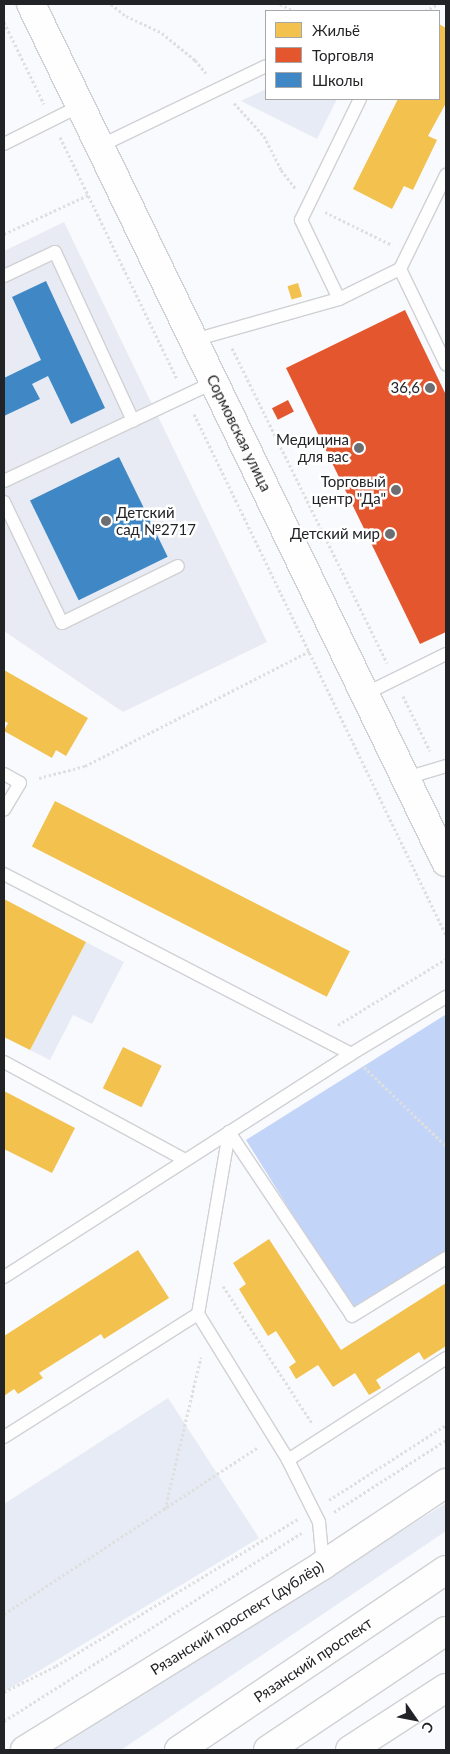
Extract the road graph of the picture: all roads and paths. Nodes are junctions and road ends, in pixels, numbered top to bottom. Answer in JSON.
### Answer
{"nodes":[{"id":1,"x":31,"y":4,"type":"edge"},
{"id":2,"x":280,"y":4,"type":"edge"},
{"id":3,"x":438,"y":4,"type":"edge"},
{"id":4,"x":292,"y":10,"type":"edge"},
{"id":5,"x":427,"y":10,"type":"edge"},
{"id":6,"x":4,"y":22,"type":"edge"},
{"id":7,"x":265,"y":66,"type":"edge"},
{"id":8,"x":360,"y":100,"type":"edge"},
{"id":9,"x":80,"y":106,"type":"junction"},
{"id":10,"x":52,"y":120,"type":"junction"},
{"id":11,"x":4,"y":144,"type":"edge"},
{"id":12,"x":100,"y":146,"type":"junction"},
{"id":13,"x":446,"y":175,"type":"edge"},
{"id":14,"x":88,"y":195,"type":"junction"},
{"id":15,"x":308,"y":204,"type":"junction"},
{"id":16,"x":4,"y":234,"type":"edge"},
{"id":17,"x":408,"y":253,"type":"junction"},
{"id":18,"x":400,"y":269,"type":"junction"},
{"id":19,"x":4,"y":276,"type":"edge"},
{"id":20,"x":339,"y":299,"type":"junction"},
{"id":21,"x":224,"y":331,"type":"junction"},
{"id":22,"x":194,"y":340,"type":"junction"},
{"id":23,"x":446,"y":364,"type":"edge"},
{"id":24,"x":214,"y":382,"type":"junction"},
{"id":25,"x":185,"y":396,"type":"junction"},
{"id":26,"x":133,"y":421,"type":"junction"},
{"id":27,"x":4,"y":481,"type":"edge"},
{"id":28,"x":4,"y":502,"type":"edge"},
{"id":29,"x":178,"y":566,"type":"dead end"},
{"id":30,"x":314,"y":648,"type":"dead end"},
{"id":31,"x":309,"y":652,"type":"junction"},
{"id":32,"x":446,"y":654,"type":"edge"},
{"id":33,"x":394,"y":679,"type":"junction"},
{"id":34,"x":365,"y":694,"type":"junction"},
{"id":35,"x":442,"y":767,"type":"edge"},
{"id":36,"x":4,"y":774,"type":"edge"},
{"id":37,"x":406,"y":778,"type":"junction"},
{"id":38,"x":20,"y":783,"type":"junction"},
{"id":39,"x":4,"y":810,"type":"edge"},
{"id":40,"x":446,"y":862,"type":"edge"},
{"id":41,"x":4,"y":874,"type":"edge"},
{"id":42,"x":446,"y":935,"type":"edge"},
{"id":43,"x":446,"y":960,"type":"edge"},
{"id":44,"x":446,"y":997,"type":"edge"},
{"id":45,"x":332,"y":1028,"type":"dead end"},
{"id":46,"x":351,"y":1054,"type":"junction"},
{"id":47,"x":4,"y":1062,"type":"edge"},
{"id":48,"x":230,"y":1132,"type":"junction"},
{"id":49,"x":446,"y":1146,"type":"edge"},
{"id":50,"x":185,"y":1160,"type":"junction"},
{"id":51,"x":446,"y":1258,"type":"edge"},
{"id":52,"x":4,"y":1277,"type":"edge"},
{"id":53,"x":222,"y":1285,"type":"dead end"},
{"id":54,"x":198,"y":1314,"type":"junction"},
{"id":55,"x":207,"y":1330,"type":"junction"},
{"id":56,"x":446,"y":1358,"type":"edge"},
{"id":57,"x":446,"y":1425,"type":"edge"},
{"id":58,"x":316,"y":1430,"type":"dead end"},
{"id":59,"x":274,"y":1437,"type":"junction"},
{"id":60,"x":4,"y":1438,"type":"edge"},
{"id":61,"x":446,"y":1440,"type":"edge"},
{"id":62,"x":288,"y":1460,"type":"junction"},
{"id":63,"x":446,"y":1483,"type":"edge"},
{"id":64,"x":164,"y":1510,"type":"junction"},
{"id":65,"x":316,"y":1516,"type":"junction"},
{"id":66,"x":323,"y":1565,"type":"junction"},
{"id":67,"x":446,"y":1570,"type":"edge"},
{"id":68,"x":4,"y":1614,"type":"edge"},
{"id":69,"x":446,"y":1631,"type":"edge"},
{"id":70,"x":446,"y":1688,"type":"edge"},
{"id":71,"x":4,"y":1692,"type":"edge"},
{"id":72,"x":4,"y":1721,"type":"edge"},
{"id":73,"x":25,"y":1750,"type":"edge"},
{"id":74,"x":179,"y":1750,"type":"edge"},
{"id":75,"x":268,"y":1750,"type":"edge"},
{"id":76,"x":350,"y":1750,"type":"edge"}],
"edges":[{"from":1,"to":9,"type":"street","name":"Сормовская улица"},
{"from":2,"to":4,"type":"path"},
{"from":3,"to":5,"type":"path"},
{"from":6,"to":10,"type":"path"},
{"from":7,"to":12,"type":"lane"},
{"from":8,"to":15,"type":"lane"},
{"from":9,"to":10,"type":"lane"},
{"from":9,"to":12,"type":"street","name":"Сормовская улица"},
{"from":10,"to":11,"type":"lane"},
{"from":10,"to":14,"type":"path"},
{"from":12,"to":22,"type":"street","name":"Сормовская улица"},
{"from":13,"to":17,"type":"lane"},
{"from":14,"to":16,"type":"path"},
{"from":14,"to":25,"type":"path"},
{"from":15,"to":17,"type":"path"},
{"from":15,"to":20,"type":"lane"},
{"from":17,"to":18,"type":"lane"},
{"from":18,"to":20,"type":"lane"},
{"from":18,"to":23,"type":"lane"},
{"from":19,"to":26,"type":"lane"},
{"from":20,"to":21,"type":"lane"},
{"from":21,"to":22,"type":"lane"},
{"from":21,"to":33,"type":"path"},
{"from":22,"to":24,"type":"street","name":"Сормовская улица"},
{"from":24,"to":25,"type":"lane"},
{"from":24,"to":34,"type":"street","name":"Сормовская улица"},
{"from":25,"to":26,"type":"lane"},
{"from":25,"to":31,"type":"path"},
{"from":26,"to":27,"type":"lane"},
{"from":28,"to":29,"type":"lane"},
{"from":30,"to":31,"type":"path"},
{"from":31,"to":38,"type":"path"},
{"from":31,"to":42,"type":"path"},
{"from":32,"to":33,"type":"lane"},
{"from":33,"to":34,"type":"lane"},
{"from":33,"to":35,"type":"path"},
{"from":34,"to":37,"type":"street","name":"Сормовская улица"},
{"from":35,"to":37,"type":"lane"},
{"from":36,"to":38,"type":"lane"},
{"from":37,"to":40,"type":"street","name":"Сормовская улица"},
{"from":38,"to":39,"type":"lane"},
{"from":41,"to":46,"type":"lane"},
{"from":43,"to":45,"type":"path"},
{"from":44,"to":46,"type":"lane"},
{"from":46,"to":48,"type":"lane"},
{"from":46,"to":49,"type":"path"},
{"from":47,"to":50,"type":"lane"},
{"from":48,"to":50,"type":"lane"},
{"from":48,"to":51,"type":"lane"},
{"from":48,"to":54,"type":"lane"},
{"from":50,"to":52,"type":"lane"},
{"from":53,"to":58,"type":"path"},
{"from":54,"to":55,"type":"lane"},
{"from":54,"to":60,"type":"lane"},
{"from":55,"to":59,"type":"lane"},
{"from":55,"to":64,"type":"path"},
{"from":56,"to":62,"type":"lane"},
{"from":57,"to":65,"type":"path"},
{"from":59,"to":62,"type":"lane"},
{"from":59,"to":64,"type":"path"},
{"from":61,"to":65,"type":"path"},
{"from":62,"to":65,"type":"lane"},
{"from":63,"to":66,"type":"street","name":"Рязанский проспект (дублёр)"},
{"from":64,"to":68,"type":"path"},
{"from":65,"to":66,"type":"lane"},
{"from":65,"to":71,"type":"path"},
{"from":65,"to":72,"type":"path"},
{"from":66,"to":73,"type":"street","name":"Рязанский проспект (дублёр)"},
{"from":67,"to":74,"type":"street","name":"Рязанский проспект"},
{"from":69,"to":75,"type":"street"},
{"from":70,"to":76,"type":"street"}]}
